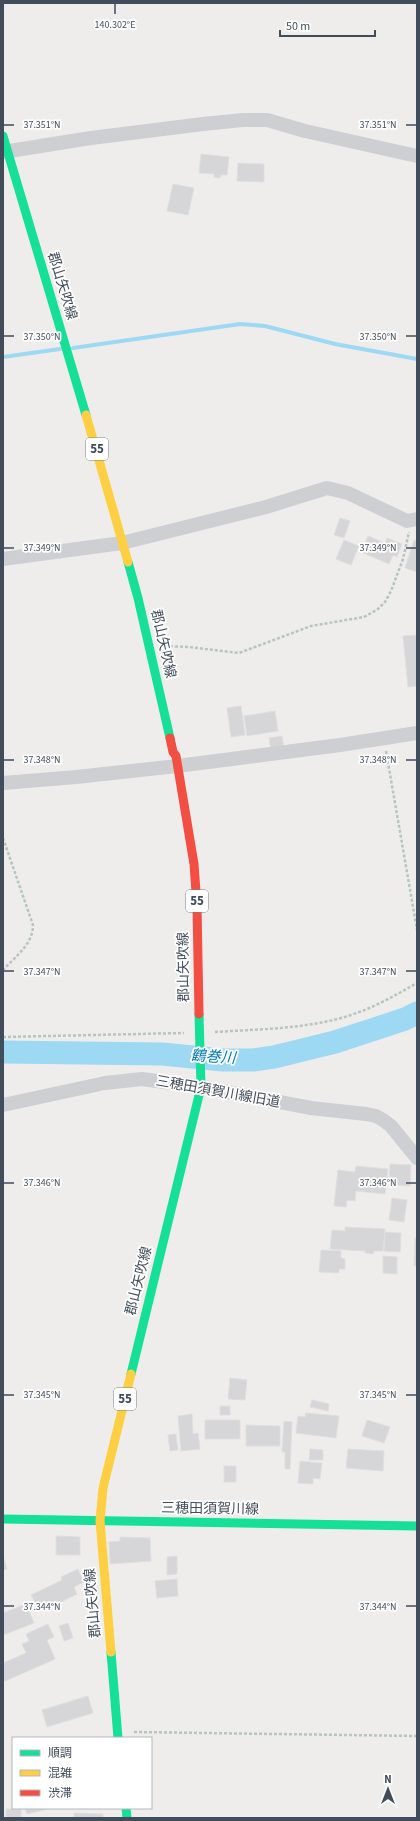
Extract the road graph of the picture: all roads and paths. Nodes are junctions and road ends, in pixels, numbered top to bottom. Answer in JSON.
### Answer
{"nodes":[{"id":1,"x":3,"y":136,"type":"edge"},
{"id":2,"x":5,"y":152,"type":"edge"},
{"id":3,"x":417,"y":156,"type":"edge"},
{"id":4,"x":413,"y":520,"type":"edge"},
{"id":5,"x":122,"y":543,"type":"junction"},
{"id":6,"x":3,"y":559,"type":"edge"},
{"id":7,"x":149,"y":647,"type":"junction"},
{"id":8,"x":417,"y":733,"type":"edge"},
{"id":9,"x":383,"y":738,"type":"junction"},
{"id":10,"x":177,"y":766,"type":"junction"},
{"id":11,"x":3,"y":782,"type":"edge"},
{"id":12,"x":3,"y":838,"type":"edge"},
{"id":13,"x":417,"y":930,"type":"edge"},
{"id":14,"x":3,"y":970,"type":"edge"},
{"id":15,"x":201,"y":1087,"type":"junction"},
{"id":16,"x":3,"y":1105,"type":"edge"},
{"id":17,"x":417,"y":1158,"type":"edge"},
{"id":18,"x":3,"y":1519,"type":"edge"},
{"id":19,"x":100,"y":1521,"type":"junction"},
{"id":20,"x":417,"y":1526,"type":"edge"},
{"id":21,"x":118,"y":1735,"type":"edge"},
{"id":22,"x":417,"y":1736,"type":"edge"}],
"edges":[{"from":1,"to":2,"type":"main road","name":"郡山矢吹線","number":"55"},
{"from":2,"to":3,"type":"street"},
{"from":2,"to":5,"type":"main road","name":"郡山矢吹線","number":"55"},
{"from":4,"to":5,"type":"street"},
{"from":4,"to":7,"type":"path"},
{"from":5,"to":6,"type":"street"},
{"from":5,"to":7,"type":"main road","name":"郡山矢吹線","number":"55"},
{"from":7,"to":10,"type":"main road","name":"郡山矢吹線","number":"55"},
{"from":8,"to":9,"type":"street"},
{"from":9,"to":10,"type":"street"},
{"from":9,"to":13,"type":"path"},
{"from":10,"to":11,"type":"street"},
{"from":10,"to":15,"type":"main road","name":"郡山矢吹線","number":"55"},
{"from":12,"to":14,"type":"path"},
{"from":15,"to":16,"type":"street","name":"三穂田須賀川線旧道"},
{"from":15,"to":17,"type":"street","name":"三穂田須賀川線旧道"},
{"from":15,"to":19,"type":"main road","name":"郡山矢吹線","number":"55"},
{"from":18,"to":19,"type":"main road","name":"三穂田須賀川線"},
{"from":19,"to":20,"type":"main road","name":"三穂田須賀川線"},
{"from":19,"to":21,"type":"main road","name":"郡山矢吹線","number":"55"},
{"from":21,"to":22,"type":"path"}]}
